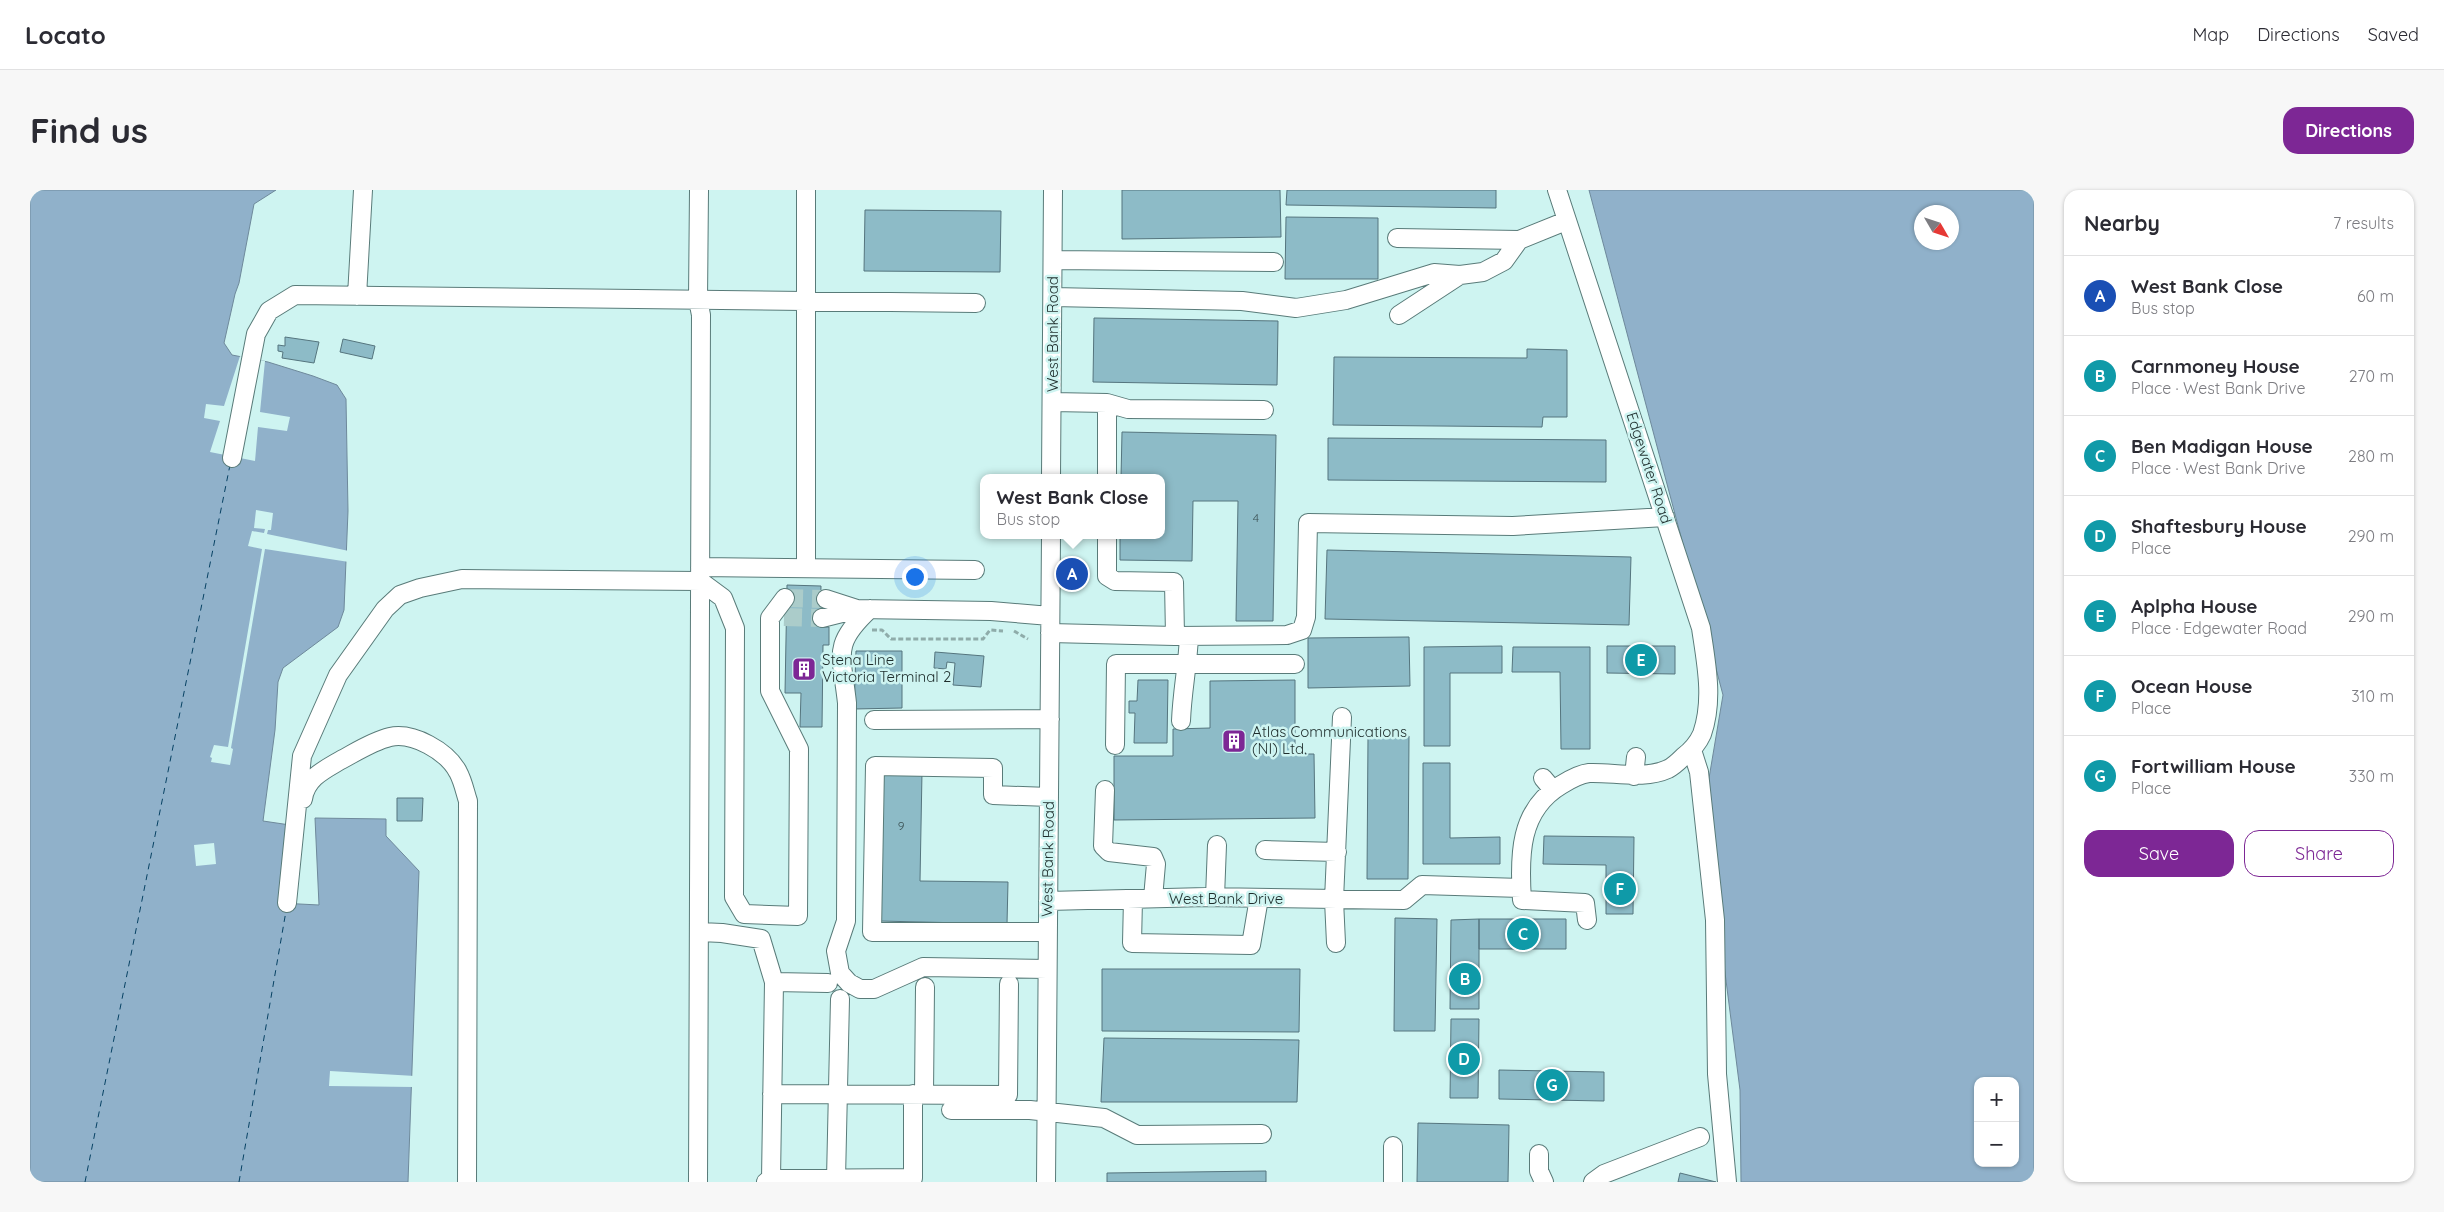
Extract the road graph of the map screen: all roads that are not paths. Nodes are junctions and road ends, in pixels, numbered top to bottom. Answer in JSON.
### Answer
{"nodes":[{"id":1,"x":363,"y":190,"type":"edge"},
{"id":2,"x":698,"y":190,"type":"edge"},
{"id":3,"x":806,"y":190,"type":"edge"},
{"id":4,"x":1053,"y":190,"type":"edge"},
{"id":5,"x":1557,"y":190,"type":"edge"},
{"id":6,"x":1566,"y":221,"type":"junction"},
{"id":7,"x":1397,"y":238,"type":"dead end"},
{"id":8,"x":1519,"y":240,"type":"junction"},
{"id":9,"x":1053,"y":260,"type":"junction"},
{"id":10,"x":1274,"y":262,"type":"dead end"},
{"id":11,"x":1460,"y":275,"type":"junction"},
{"id":12,"x":357,"y":296,"type":"junction"},
{"id":13,"x":1053,"y":297,"type":"junction"},
{"id":14,"x":698,"y":300,"type":"junction"},
{"id":15,"x":807,"y":302,"type":"junction"},
{"id":16,"x":976,"y":303,"type":"dead end"},
{"id":17,"x":1399,"y":315,"type":"dead end"},
{"id":18,"x":1052,"y":402,"type":"junction"},
{"id":19,"x":1108,"y":403,"type":"junction"},
{"id":20,"x":1264,"y":410,"type":"dead end"},
{"id":21,"x":232,"y":458,"type":"dead end"},
{"id":22,"x":1051,"y":474,"type":"edge"},
{"id":23,"x":1107,"y":474,"type":"edge"},
{"id":24,"x":1666,"y":517,"type":"junction"},
{"id":25,"x":1051,"y":539,"type":"edge"},
{"id":26,"x":1107,"y":539,"type":"edge"},
{"id":27,"x":806,"y":568,"type":"junction"},
{"id":28,"x":975,"y":570,"type":"dead end"},
{"id":29,"x":700,"y":574,"type":"junction"},
{"id":30,"x":785,"y":598,"type":"dead end"},
{"id":31,"x":826,"y":598,"type":"tunnel mouth"},
{"id":32,"x":864,"y":609,"type":"junction"},
{"id":33,"x":1050,"y":616,"type":"junction"},
{"id":34,"x":822,"y":618,"type":"tunnel mouth"},
{"id":35,"x":1050,"y":634,"type":"junction"},
{"id":36,"x":1182,"y":636,"type":"junction"},
{"id":37,"x":1188,"y":663,"type":"junction"},
{"id":38,"x":1295,"y":664,"type":"dead end"},
{"id":39,"x":1342,"y":717,"type":"dead end"},
{"id":40,"x":1050,"y":719,"type":"junction"},
{"id":41,"x":874,"y":720,"type":"dead end"},
{"id":42,"x":1181,"y":721,"type":"dead end"},
{"id":43,"x":1115,"y":745,"type":"dead end"},
{"id":44,"x":1692,"y":750,"type":"junction"},
{"id":45,"x":1636,"y":757,"type":"dead end"},
{"id":46,"x":1634,"y":776,"type":"junction"},
{"id":47,"x":1105,"y":790,"type":"dead end"},
{"id":48,"x":1049,"y":797,"type":"junction"},
{"id":49,"x":1217,"y":845,"type":"dead end"},
{"id":50,"x":1265,"y":850,"type":"dead end"},
{"id":51,"x":1337,"y":852,"type":"junction"},
{"id":52,"x":1521,"y":888,"type":"junction"},
{"id":53,"x":1153,"y":898,"type":"junction"},
{"id":54,"x":1215,"y":898,"type":"junction"},
{"id":55,"x":1259,"y":898,"type":"junction"},
{"id":56,"x":1133,"y":899,"type":"junction"},
{"id":57,"x":1334,"y":900,"type":"junction"},
{"id":58,"x":1048,"y":901,"type":"junction"},
{"id":59,"x":1587,"y":920,"type":"dead end"},
{"id":60,"x":700,"y":932,"type":"junction"},
{"id":61,"x":1048,"y":932,"type":"junction"},
{"id":62,"x":1336,"y":943,"type":"dead end"},
{"id":63,"x":1047,"y":969,"type":"junction"},
{"id":64,"x":774,"y":982,"type":"junction"},
{"id":65,"x":828,"y":983,"type":"dead end"},
{"id":66,"x":1009,"y":984,"type":"dead end"},
{"id":67,"x":924,"y":987,"type":"dead end"},
{"id":68,"x":840,"y":999,"type":"dead end"},
{"id":69,"x":772,"y":1094,"type":"junction"},
{"id":70,"x":838,"y":1094,"type":"junction"},
{"id":71,"x":918,"y":1094,"type":"junction"},
{"id":72,"x":951,"y":1110,"type":"dead end"},
{"id":73,"x":1047,"y":1113,"type":"junction"},
{"id":74,"x":1262,"y":1134,"type":"dead end"},
{"id":75,"x":1700,"y":1138,"type":"dead end"},
{"id":76,"x":1393,"y":1146,"type":"dead end"},
{"id":77,"x":1539,"y":1154,"type":"dead end"},
{"id":78,"x":836,"y":1179,"type":"junction"},
{"id":79,"x":769,"y":1180,"type":"edge"},
{"id":80,"x":467,"y":1182,"type":"edge"},
{"id":81,"x":698,"y":1182,"type":"edge"},
{"id":82,"x":1046,"y":1182,"type":"edge"},
{"id":83,"x":1393,"y":1182,"type":"edge"},
{"id":84,"x":1544,"y":1182,"type":"edge"},
{"id":85,"x":1593,"y":1182,"type":"edge"},
{"id":86,"x":1727,"y":1182,"type":"edge"}],
"edges":[{"from":1,"to":12,"type":"street"},
{"from":2,"to":14,"type":"street"},
{"from":3,"to":15,"type":"street"},
{"from":4,"to":9,"type":"street","name":"West Bank Road"},
{"from":5,"to":6,"type":"street","name":"Edgewater Road"},
{"from":6,"to":8,"type":"street"},
{"from":6,"to":24,"type":"street","name":"Edgewater Road"},
{"from":7,"to":8,"type":"street"},
{"from":8,"to":11,"type":"street"},
{"from":9,"to":10,"type":"street"},
{"from":9,"to":13,"type":"street","name":"West Bank Road"},
{"from":11,"to":13,"type":"street"},
{"from":11,"to":17,"type":"street"},
{"from":12,"to":14,"type":"street"},
{"from":12,"to":21,"type":"street"},
{"from":13,"to":18,"type":"street","name":"West Bank Road"},
{"from":14,"to":15,"type":"street"},
{"from":14,"to":29,"type":"street"},
{"from":15,"to":16,"type":"street"},
{"from":15,"to":27,"type":"street"},
{"from":18,"to":19,"type":"street"},
{"from":18,"to":22,"type":"street","name":"West Bank Road"},
{"from":19,"to":20,"type":"street"},
{"from":19,"to":23,"type":"street"},
{"from":24,"to":36,"type":"street"},
{"from":24,"to":44,"type":"street","name":"Edgewater Road"},
{"from":25,"to":33,"type":"street","name":"West Bank Road"},
{"from":26,"to":36,"type":"street"},
{"from":27,"to":28,"type":"street"},
{"from":27,"to":29,"type":"street"},
{"from":29,"to":30,"type":"street"},
{"from":29,"to":60,"type":"street"},
{"from":29,"to":80,"type":"street"},
{"from":31,"to":32,"type":"street"},
{"from":32,"to":33,"type":"street"},
{"from":32,"to":34,"type":"street"},
{"from":32,"to":63,"type":"street"},
{"from":33,"to":35,"type":"street","name":"West Bank Road"},
{"from":35,"to":36,"type":"street"},
{"from":35,"to":40,"type":"street","name":"West Bank Road"},
{"from":36,"to":37,"type":"street"},
{"from":37,"to":38,"type":"street"},
{"from":37,"to":42,"type":"street"},
{"from":37,"to":43,"type":"street"},
{"from":39,"to":51,"type":"street"},
{"from":40,"to":41,"type":"street"},
{"from":40,"to":48,"type":"street","name":"West Bank Road"},
{"from":44,"to":46,"type":"street"},
{"from":44,"to":86,"type":"street"},
{"from":45,"to":46,"type":"street"},
{"from":46,"to":52,"type":"street"},
{"from":47,"to":53,"type":"street"},
{"from":48,"to":58,"type":"street","name":"West Bank Road"},
{"from":48,"to":61,"type":"street"},
{"from":49,"to":54,"type":"street"},
{"from":50,"to":51,"type":"street"},
{"from":51,"to":57,"type":"street"},
{"from":52,"to":57,"type":"street","name":"West Bank Drive"},
{"from":52,"to":59,"type":"street"},
{"from":53,"to":54,"type":"street","name":"West Bank Drive"},
{"from":53,"to":56,"type":"street","name":"West Bank Drive"},
{"from":54,"to":55,"type":"street","name":"West Bank Drive"},
{"from":55,"to":56,"type":"street"},
{"from":55,"to":57,"type":"street","name":"West Bank Drive"},
{"from":56,"to":58,"type":"street","name":"West Bank Drive"},
{"from":57,"to":62,"type":"street"},
{"from":58,"to":61,"type":"street","name":"West Bank Road"},
{"from":60,"to":64,"type":"street"},
{"from":60,"to":81,"type":"street"},
{"from":61,"to":63,"type":"street","name":"West Bank Road"},
{"from":63,"to":73,"type":"street","name":"West Bank Road"},
{"from":64,"to":65,"type":"street"},
{"from":64,"to":69,"type":"street"},
{"from":66,"to":71,"type":"street"},
{"from":67,"to":71,"type":"street"},
{"from":68,"to":70,"type":"street"},
{"from":69,"to":70,"type":"street"},
{"from":69,"to":79,"type":"street"},
{"from":70,"to":71,"type":"street"},
{"from":70,"to":78,"type":"street"},
{"from":71,"to":78,"type":"street"},
{"from":72,"to":73,"type":"street"},
{"from":73,"to":74,"type":"street"},
{"from":73,"to":82,"type":"street","name":"West Bank Road"},
{"from":75,"to":85,"type":"street"},
{"from":76,"to":83,"type":"street"},
{"from":77,"to":84,"type":"street"},
{"from":78,"to":79,"type":"street"}]}
